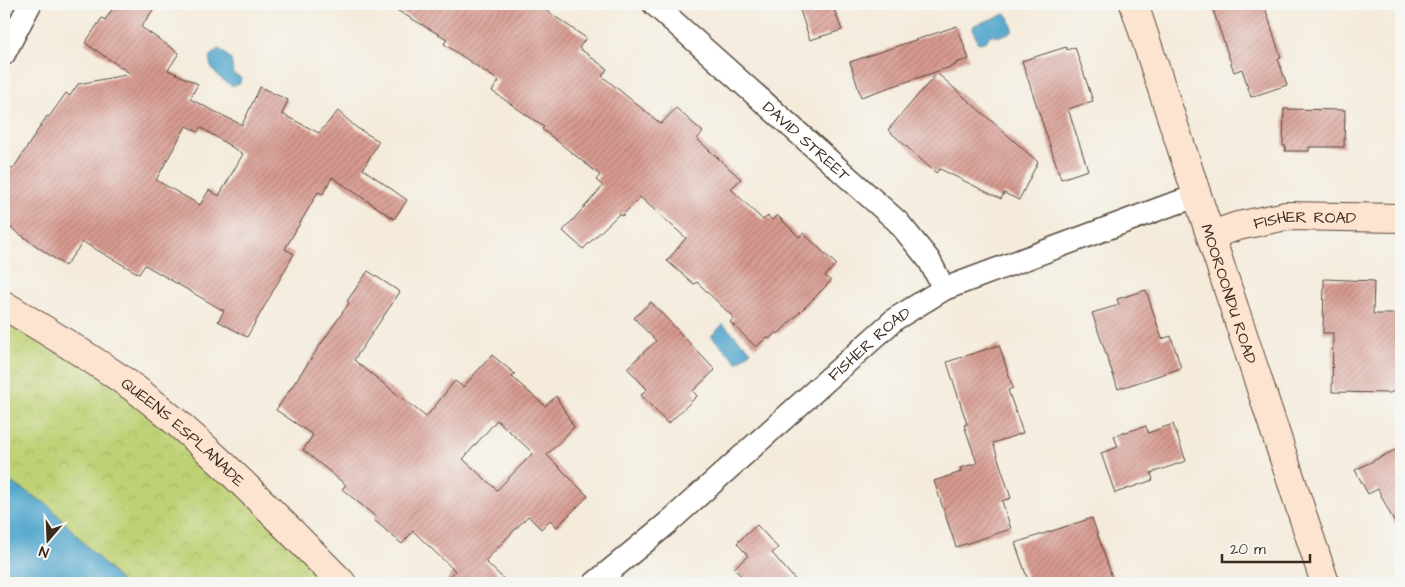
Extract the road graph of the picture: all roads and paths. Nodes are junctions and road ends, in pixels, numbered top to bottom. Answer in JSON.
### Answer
{"nodes":[{"id":1,"x":30,"y":4,"type":"edge"},
{"id":2,"x":654,"y":4,"type":"edge"},
{"id":3,"x":1134,"y":4,"type":"edge"},
{"id":4,"x":4,"y":54,"type":"edge"},
{"id":5,"x":1198,"y":196,"type":"junction"},
{"id":6,"x":1401,"y":218,"type":"edge"},
{"id":7,"x":1211,"y":235,"type":"junction"},
{"id":8,"x":944,"y":289,"type":"junction"},
{"id":9,"x":4,"y":305,"type":"edge"},
{"id":10,"x":342,"y":583,"type":"edge"},
{"id":11,"x":595,"y":583,"type":"edge"},
{"id":12,"x":1325,"y":583,"type":"edge"}],
"edges":[{"from":1,"to":4,"type":"street"},
{"from":2,"to":8,"type":"street","name":"DAVID STREET"},
{"from":3,"to":5,"type":"street","name":"MOOROONDU ROAD"},
{"from":5,"to":7,"type":"street","name":"MOOROONDU ROAD"},
{"from":5,"to":8,"type":"street","name":"FISHER ROAD"},
{"from":6,"to":7,"type":"street","name":"FISHER ROAD"},
{"from":7,"to":12,"type":"street","name":"MOOROONDU ROAD"},
{"from":8,"to":11,"type":"street","name":"FISHER ROAD"},
{"from":9,"to":10,"type":"street","name":"QUEENS ESPLANADE"}]}
